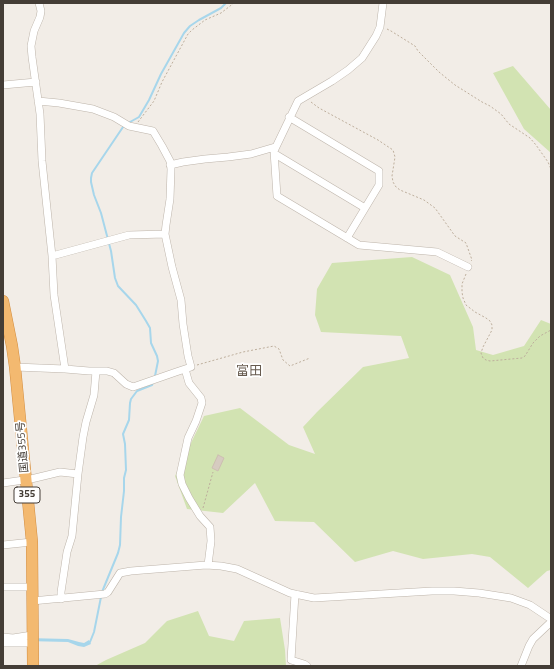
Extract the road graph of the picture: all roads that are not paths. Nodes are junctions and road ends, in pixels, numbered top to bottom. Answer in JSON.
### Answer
{"nodes":[{"id":1,"x":39,"y":3,"type":"edge"},
{"id":2,"x":383,"y":3,"type":"edge"},
{"id":3,"x":36,"y":82,"type":"junction"},
{"id":4,"x":3,"y":85,"type":"edge"},
{"id":5,"x":38,"y":101,"type":"junction"},
{"id":6,"x":290,"y":117,"type":"junction"},
{"id":7,"x":275,"y":150,"type":"junction"},
{"id":8,"x":170,"y":165,"type":"junction"},
{"id":9,"x":365,"y":208,"type":"junction"},
{"id":10,"x":166,"y":234,"type":"junction"},
{"id":11,"x":347,"y":238,"type":"junction"},
{"id":12,"x":52,"y":256,"type":"junction"},
{"id":13,"x":468,"y":267,"type":"road end"},
{"id":14,"x":3,"y":301,"type":"edge"},
{"id":15,"x":6,"y":326,"type":"edge"},
{"id":16,"x":15,"y":367,"type":"junction"},
{"id":17,"x":188,"y":368,"type":"junction"},
{"id":18,"x":65,"y":369,"type":"junction"},
{"id":19,"x":96,"y":371,"type":"junction"},
{"id":20,"x":78,"y":474,"type":"junction"},
{"id":21,"x":26,"y":480,"type":"junction"},
{"id":22,"x":3,"y":483,"type":"edge"},
{"id":23,"x":32,"y":542,"type":"junction"},
{"id":24,"x":3,"y":545,"type":"edge"},
{"id":25,"x":208,"y":565,"type":"junction"},
{"id":26,"x":3,"y":587,"type":"edge"},
{"id":27,"x":32,"y":587,"type":"junction"},
{"id":28,"x":295,"y":594,"type":"junction"},
{"id":29,"x":61,"y":599,"type":"junction"},
{"id":30,"x":32,"y":601,"type":"junction"},
{"id":31,"x":551,"y":619,"type":"edge"},
{"id":32,"x":551,"y":622,"type":"edge"},
{"id":33,"x":3,"y":637,"type":"edge"},
{"id":34,"x":32,"y":639,"type":"junction"},
{"id":35,"x":3,"y":644,"type":"edge"},
{"id":36,"x":33,"y":666,"type":"edge"},
{"id":37,"x":307,"y":666,"type":"edge"},
{"id":38,"x":521,"y":666,"type":"edge"}],
"edges":[{"from":1,"to":3,"type":"street"},
{"from":2,"to":6,"type":"street"},
{"from":3,"to":4,"type":"street"},
{"from":3,"to":5,"type":"street"},
{"from":5,"to":8,"type":"street"},
{"from":5,"to":12,"type":"street"},
{"from":6,"to":7,"type":"street"},
{"from":6,"to":9,"type":"street"},
{"from":7,"to":8,"type":"street"},
{"from":7,"to":9,"type":"street"},
{"from":7,"to":11,"type":"street"},
{"from":8,"to":10,"type":"street"},
{"from":9,"to":11,"type":"street"},
{"from":10,"to":12,"type":"street"},
{"from":10,"to":17,"type":"street"},
{"from":11,"to":13,"type":"street"},
{"from":12,"to":18,"type":"street"},
{"from":14,"to":15,"type":"highway","name":"国道355号","number":"355"},
{"from":15,"to":16,"type":"highway","name":"国道355号","number":"355"},
{"from":16,"to":18,"type":"street"},
{"from":16,"to":21,"type":"highway","name":"国道355号","number":"355"},
{"from":17,"to":19,"type":"street"},
{"from":17,"to":25,"type":"street"},
{"from":18,"to":19,"type":"street"},
{"from":19,"to":20,"type":"street"},
{"from":20,"to":21,"type":"street"},
{"from":20,"to":29,"type":"street"},
{"from":21,"to":22,"type":"street"},
{"from":21,"to":23,"type":"highway","name":"国道355号","number":"355"},
{"from":23,"to":24,"type":"street"},
{"from":23,"to":27,"type":"highway","name":"国道355号","number":"355"},
{"from":25,"to":28,"type":"street"},
{"from":25,"to":29,"type":"street"},
{"from":26,"to":27,"type":"street"},
{"from":27,"to":30,"type":"highway","name":"国道355号","number":"355"},
{"from":28,"to":31,"type":"street"},
{"from":28,"to":37,"type":"street"},
{"from":29,"to":30,"type":"street"},
{"from":30,"to":34,"type":"highway","name":"国道355号","number":"355"},
{"from":32,"to":38,"type":"street"},
{"from":33,"to":34,"type":"street"},
{"from":34,"to":35,"type":"street"},
{"from":34,"to":36,"type":"highway","name":"国道355号","number":"355"}]}
